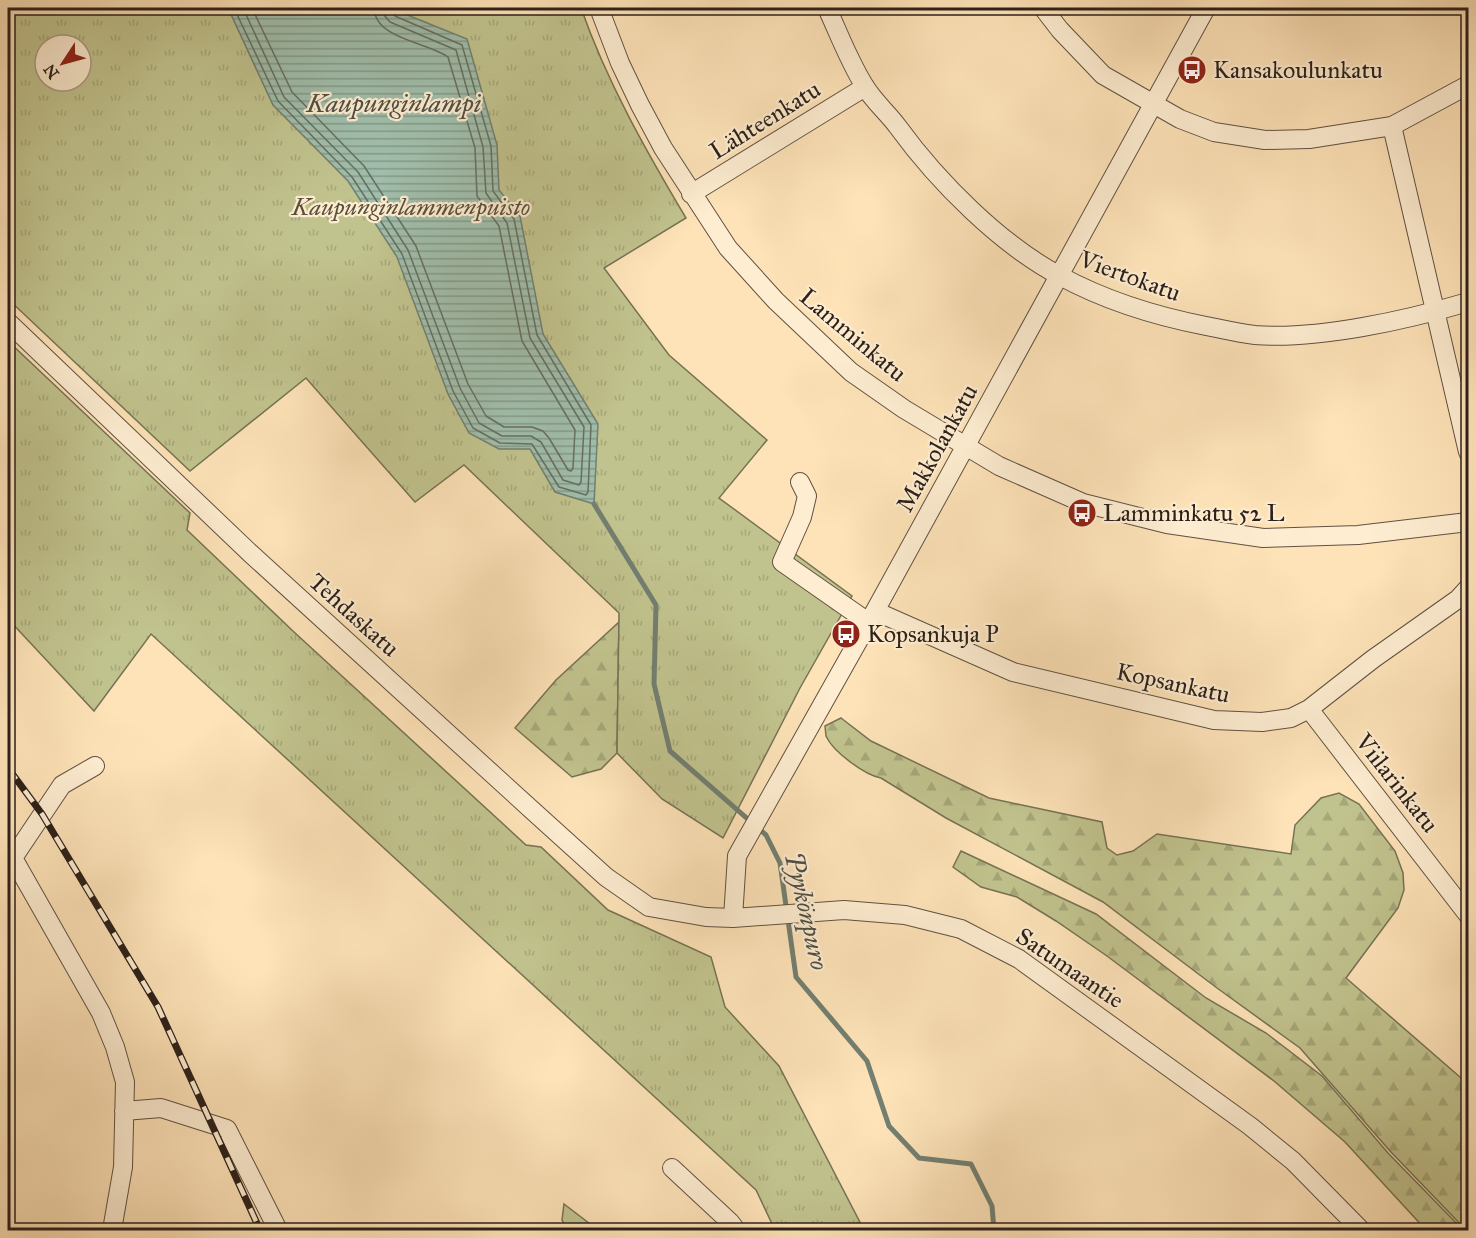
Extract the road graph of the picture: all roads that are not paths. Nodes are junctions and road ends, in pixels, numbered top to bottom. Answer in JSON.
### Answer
{"nodes":[{"id":1,"x":599,"y":8,"type":"edge"},
{"id":2,"x":827,"y":8,"type":"edge"},
{"id":3,"x":1044,"y":8,"type":"edge"},
{"id":4,"x":1206,"y":8,"type":"edge"},
{"id":5,"x":1468,"y":86,"type":"edge"},
{"id":6,"x":865,"y":87,"type":"junction"},
{"id":7,"x":1152,"y":104,"type":"junction"},
{"id":8,"x":1392,"y":126,"type":"junction"},
{"id":9,"x":691,"y":194,"type":"junction"},
{"id":10,"x":1059,"y":276,"type":"junction"},
{"id":11,"x":1468,"y":302,"type":"edge"},
{"id":12,"x":1435,"y":312,"type":"junction"},
{"id":13,"x":8,"y":322,"type":"edge"},
{"id":14,"x":966,"y":446,"type":"junction"},
{"id":15,"x":1468,"y":452,"type":"edge"},
{"id":16,"x":800,"y":482,"type":"dead end"},
{"id":17,"x":1468,"y":522,"type":"edge"},
{"id":18,"x":1468,"y":588,"type":"edge"},
{"id":19,"x":872,"y":617,"type":"junction"},
{"id":20,"x":1309,"y":709,"type":"junction"},
{"id":21,"x":95,"y":766,"type":"dead end"},
{"id":22,"x":10,"y":857,"type":"edge"},
{"id":23,"x":687,"y":914,"type":"joint"},
{"id":24,"x":1468,"y":915,"type":"edge"},
{"id":25,"x":734,"y":918,"type":"junction"},
{"id":26,"x":124,"y":1112,"type":"junction"},
{"id":27,"x":672,"y":1168,"type":"dead end"},
{"id":28,"x":112,"y":1230,"type":"edge"},
{"id":29,"x":278,"y":1230,"type":"edge"},
{"id":30,"x":736,"y":1230,"type":"edge"},
{"id":31,"x":1361,"y":1230,"type":"edge"}],
"edges":[{"from":1,"to":9,"type":"street","name":"Lamminkatu"},
{"from":2,"to":6,"type":"street","name":"Viertokatu"},
{"from":3,"to":7,"type":"street"},
{"from":4,"to":7,"type":"street","name":"Makkolankatu"},
{"from":5,"to":8,"type":"street"},
{"from":6,"to":9,"type":"street","name":"Lähteenkatu"},
{"from":6,"to":10,"type":"street","name":"Viertokatu"},
{"from":7,"to":8,"type":"street"},
{"from":7,"to":10,"type":"street","name":"Makkolankatu"},
{"from":8,"to":12,"type":"street"},
{"from":9,"to":14,"type":"street","name":"Lamminkatu"},
{"from":10,"to":12,"type":"street","name":"Viertokatu"},
{"from":10,"to":14,"type":"street","name":"Makkolankatu"},
{"from":11,"to":12,"type":"street","name":"Viertokatu"},
{"from":12,"to":15,"type":"street"},
{"from":13,"to":23,"type":"street","name":"Tehdaskatu"},
{"from":14,"to":17,"type":"street","name":"Lamminkatu"},
{"from":14,"to":19,"type":"street","name":"Makkolankatu"},
{"from":16,"to":19,"type":"street","name":"Kopsankatu"},
{"from":18,"to":20,"type":"street","name":"Kopsankatu"},
{"from":19,"to":20,"type":"street","name":"Kopsankatu"},
{"from":19,"to":25,"type":"street","name":"Makkolankatu"},
{"from":20,"to":24,"type":"street","name":"Viilarinkatu"},
{"from":21,"to":22,"type":"street"},
{"from":22,"to":26,"type":"street"},
{"from":23,"to":25,"type":"street","name":"Satumaantie"},
{"from":25,"to":31,"type":"street","name":"Satumaantie"},
{"from":26,"to":28,"type":"street"},
{"from":26,"to":29,"type":"street"},
{"from":27,"to":30,"type":"street"}]}
